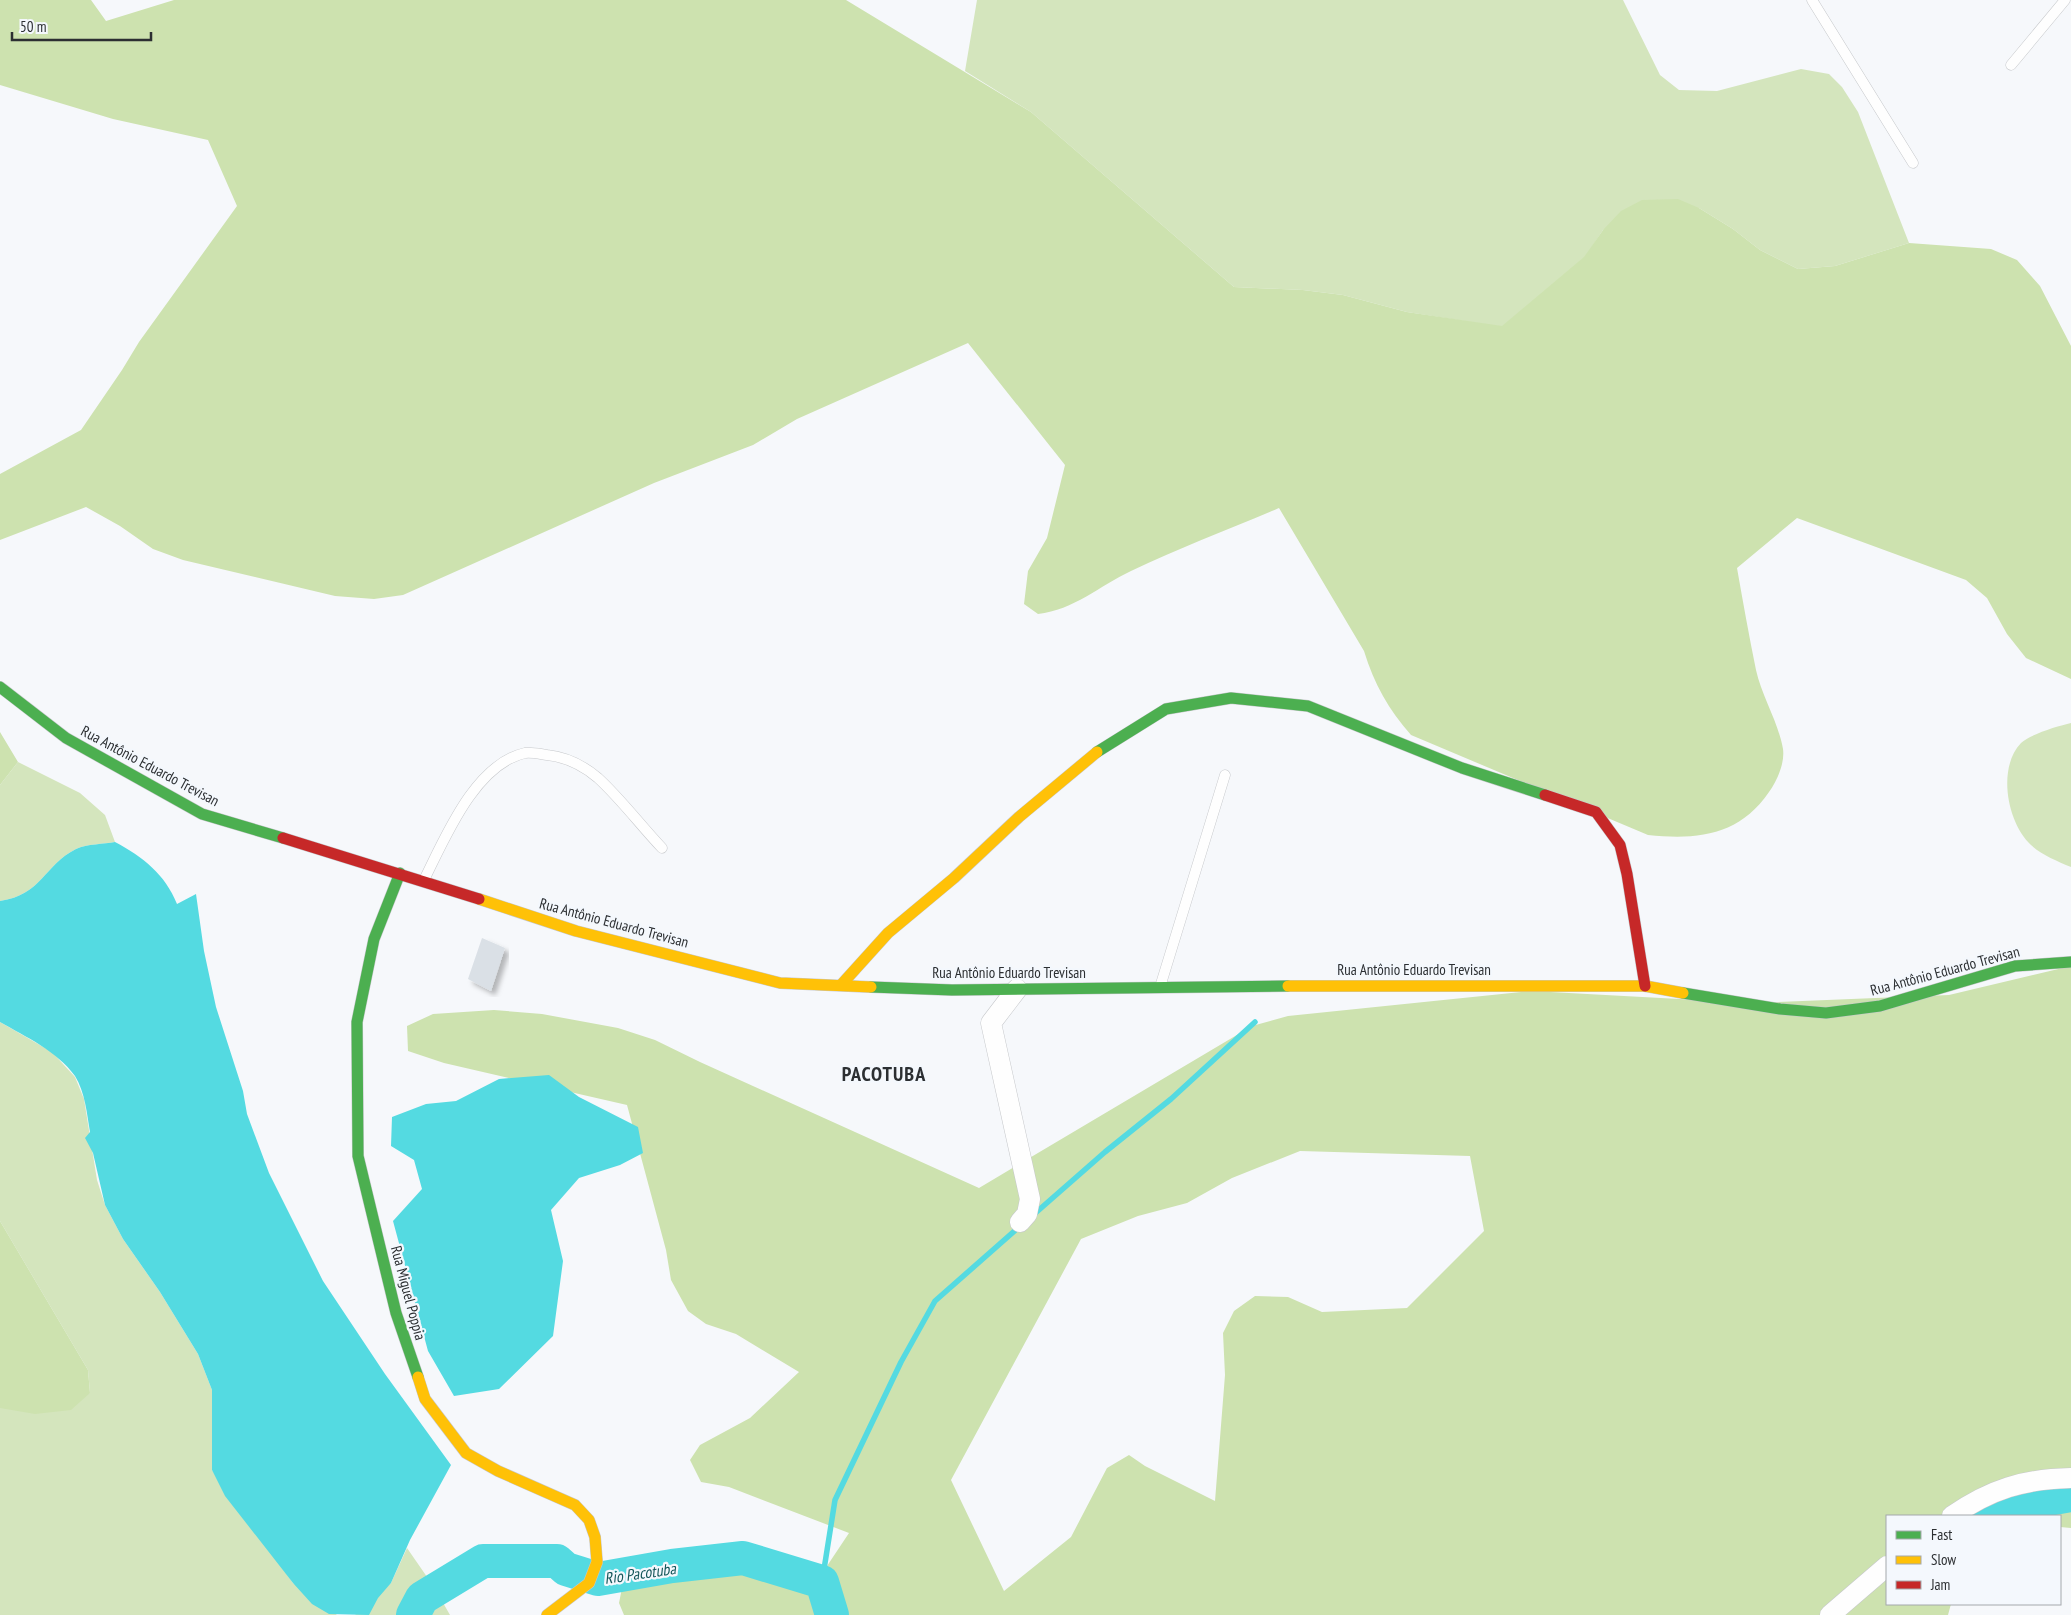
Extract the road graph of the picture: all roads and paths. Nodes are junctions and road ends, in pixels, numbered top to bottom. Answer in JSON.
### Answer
{"nodes":[{"id":1,"x":1812,"y":0,"type":"edge"},
{"id":2,"x":2065,"y":0,"type":"edge"},
{"id":3,"x":2011,"y":65,"type":"dead end"},
{"id":4,"x":1913,"y":163,"type":"dead end"},
{"id":5,"x":0,"y":687,"type":"edge"},
{"id":6,"x":1225,"y":775,"type":"dead end"},
{"id":7,"x":662,"y":848,"type":"dead end"},
{"id":8,"x":400,"y":873,"type":"junction"},
{"id":9,"x":424,"y":881,"type":"junction"},
{"id":10,"x":2071,"y":962,"type":"edge"},
{"id":11,"x":841,"y":985,"type":"junction"},
{"id":12,"x":1645,"y":986,"type":"junction"},
{"id":13,"x":1160,"y":987,"type":"junction"},
{"id":14,"x":1016,"y":989,"type":"junction"},
{"id":15,"x":1020,"y":1222,"type":"dead end"},
{"id":16,"x":2071,"y":1478,"type":"edge"},
{"id":17,"x":1954,"y":1515,"type":"edge"},
{"id":18,"x":1886,"y":1567,"type":"edge"},
{"id":19,"x":547,"y":1615,"type":"edge"},
{"id":20,"x":1830,"y":1615,"type":"edge"}],
"edges":[{"from":1,"to":4,"type":"lane"},
{"from":2,"to":3,"type":"lane"},
{"from":5,"to":8,"type":"street","name":"Rua Antônio Eduardo Trevisan"},
{"from":6,"to":13,"type":"lane"},
{"from":7,"to":9,"type":"lane"},
{"from":8,"to":9,"type":"street","name":"Rua Antônio Eduardo Trevisan"},
{"from":8,"to":19,"type":"street","name":"Rua Miguel Poppia"},
{"from":9,"to":11,"type":"street","name":"Rua Antônio Eduardo Trevisan"},
{"from":10,"to":12,"type":"street","name":"Rua Antônio Eduardo Trevisan"},
{"from":11,"to":12,"type":"street"},
{"from":11,"to":14,"type":"street","name":"Rua Antônio Eduardo Trevisan"},
{"from":12,"to":13,"type":"street","name":"Rua Antônio Eduardo Trevisan"},
{"from":13,"to":14,"type":"street","name":"Rua Antônio Eduardo Trevisan"},
{"from":14,"to":15,"type":"street"},
{"from":16,"to":17,"type":"street"},
{"from":18,"to":20,"type":"street"}]}
